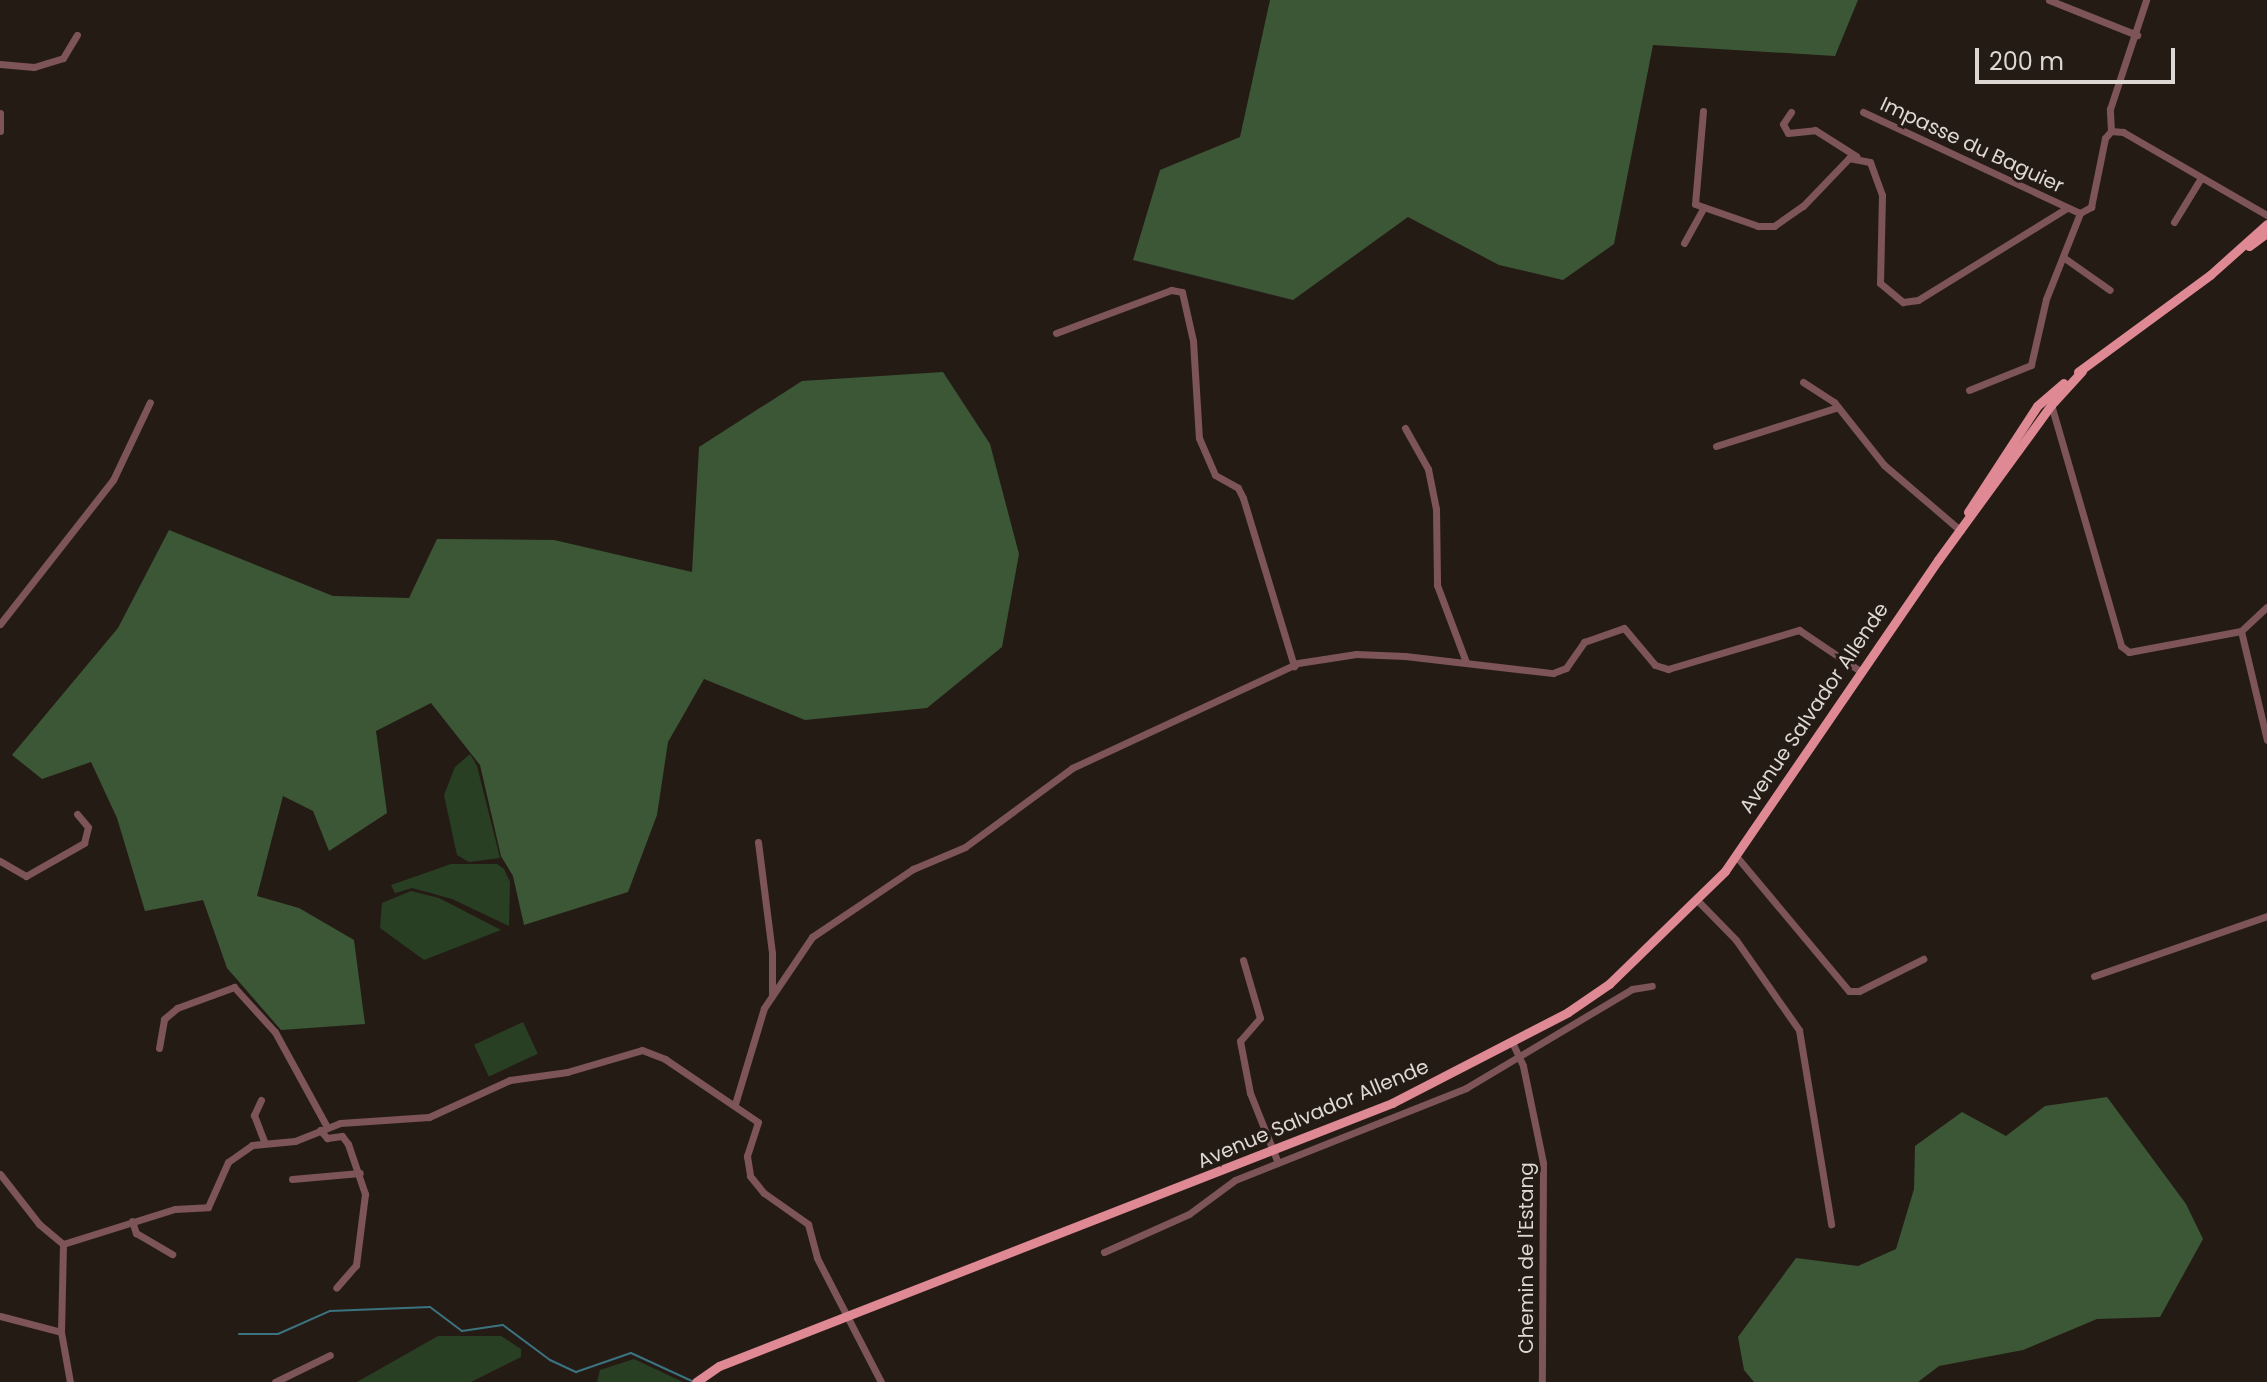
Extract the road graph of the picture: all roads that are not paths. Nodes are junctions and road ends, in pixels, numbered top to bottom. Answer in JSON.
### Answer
{"nodes":[{"id":1,"x":2049,"y":0,"type":"edge"},
{"id":2,"x":2146,"y":0,"type":"edge"},
{"id":3,"x":77,"y":35,"type":"dead end"},
{"id":4,"x":2137,"y":35,"type":"junction"},
{"id":5,"x":0,"y":64,"type":"edge"},
{"id":6,"x":1703,"y":111,"type":"dead end"},
{"id":7,"x":1791,"y":112,"type":"dead end"},
{"id":8,"x":1863,"y":112,"type":"dead end"},
{"id":9,"x":0,"y":113,"type":"edge"},
{"id":10,"x":0,"y":131,"type":"edge"},
{"id":11,"x":2111,"y":131,"type":"junction"},
{"id":12,"x":1856,"y":156,"type":"junction"},
{"id":13,"x":2201,"y":178,"type":"junction"},
{"id":14,"x":2067,"y":208,"type":"junction"},
{"id":15,"x":1703,"y":209,"type":"junction"},
{"id":16,"x":2080,"y":213,"type":"junction"},
{"id":17,"x":2174,"y":222,"type":"dead end"},
{"id":18,"x":2266,"y":228,"type":"edge"},
{"id":19,"x":1684,"y":243,"type":"dead end"},
{"id":20,"x":2063,"y":257,"type":"junction"},
{"id":21,"x":2227,"y":261,"type":"junction"},
{"id":22,"x":2110,"y":290,"type":"dead end"},
{"id":23,"x":1056,"y":333,"type":"dead end"},
{"id":24,"x":2082,"y":371,"type":"junction"},
{"id":25,"x":1803,"y":382,"type":"dead end"},
{"id":26,"x":2063,"y":383,"type":"junction"},
{"id":27,"x":1969,"y":390,"type":"dead end"},
{"id":28,"x":150,"y":402,"type":"dead end"},
{"id":29,"x":2051,"y":405,"type":"junction"},
{"id":30,"x":1838,"y":407,"type":"junction"},
{"id":31,"x":1405,"y":428,"type":"dead end"},
{"id":32,"x":1716,"y":446,"type":"dead end"},
{"id":33,"x":1959,"y":530,"type":"junction"},
{"id":34,"x":2267,"y":607,"type":"edge"},
{"id":35,"x":0,"y":624,"type":"edge"},
{"id":36,"x":2241,"y":631,"type":"junction"},
{"id":37,"x":1466,"y":662,"type":"junction"},
{"id":38,"x":1294,"y":666,"type":"junction"},
{"id":39,"x":1860,"y":671,"type":"junction"},
{"id":40,"x":2267,"y":740,"type":"edge"},
{"id":41,"x":77,"y":814,"type":"dead end"},
{"id":42,"x":758,"y":842,"type":"dead end"},
{"id":43,"x":1736,"y":856,"type":"junction"},
{"id":44,"x":0,"y":861,"type":"edge"},
{"id":45,"x":1698,"y":901,"type":"junction"},
{"id":46,"x":2267,"y":916,"type":"edge"},
{"id":47,"x":1923,"y":959,"type":"dead end"},
{"id":48,"x":1243,"y":960,"type":"dead end"},
{"id":49,"x":2094,"y":976,"type":"dead end"},
{"id":50,"x":1652,"y":986,"type":"dead end"},
{"id":51,"x":772,"y":996,"type":"junction"},
{"id":52,"x":1512,"y":1042,"type":"junction"},
{"id":53,"x":159,"y":1048,"type":"dead end"},
{"id":54,"x":1518,"y":1056,"type":"junction"},
{"id":55,"x":261,"y":1100,"type":"dead end"},
{"id":56,"x":735,"y":1104,"type":"junction"},
{"id":57,"x":324,"y":1129,"type":"junction"},
{"id":58,"x":264,"y":1141,"type":"junction"},
{"id":59,"x":1274,"y":1151,"type":"junction"},
{"id":60,"x":1278,"y":1163,"type":"junction"},
{"id":61,"x":360,"y":1173,"type":"junction"},
{"id":62,"x":0,"y":1174,"type":"edge"},
{"id":63,"x":292,"y":1179,"type":"dead end"},
{"id":64,"x":132,"y":1221,"type":"junction"},
{"id":65,"x":1831,"y":1224,"type":"dead end"},
{"id":66,"x":63,"y":1244,"type":"junction"},
{"id":67,"x":1104,"y":1252,"type":"dead end"},
{"id":68,"x":172,"y":1254,"type":"dead end"},
{"id":69,"x":336,"y":1288,"type":"dead end"},
{"id":70,"x":841,"y":1305,"type":"junction"},
{"id":71,"x":872,"y":1307,"type":"junction"},
{"id":72,"x":0,"y":1316,"type":"edge"},
{"id":73,"x":846,"y":1317,"type":"junction"},
{"id":74,"x":61,"y":1332,"type":"junction"},
{"id":75,"x":330,"y":1355,"type":"dead end"},
{"id":76,"x":696,"y":1381,"type":"edge"},
{"id":77,"x":70,"y":1382,"type":"edge"},
{"id":78,"x":275,"y":1382,"type":"edge"},
{"id":79,"x":881,"y":1382,"type":"edge"},
{"id":80,"x":1542,"y":1382,"type":"edge"}],
"edges":[{"from":1,"to":4,"type":"street"},
{"from":2,"to":4,"type":"street"},
{"from":3,"to":5,"type":"street"},
{"from":4,"to":11,"type":"street"},
{"from":6,"to":15,"type":"street"},
{"from":7,"to":12,"type":"street"},
{"from":8,"to":14,"type":"street","name":"Impasse du Baguier"},
{"from":9,"to":10,"type":"street"},
{"from":11,"to":13,"type":"street"},
{"from":11,"to":16,"type":"street"},
{"from":12,"to":14,"type":"street"},
{"from":12,"to":15,"type":"street"},
{"from":13,"to":17,"type":"street"},
{"from":13,"to":18,"type":"street"},
{"from":14,"to":16,"type":"street","name":"Impasse du Baguier"},
{"from":15,"to":19,"type":"street"},
{"from":16,"to":20,"type":"street"},
{"from":18,"to":21,"type":"main road","name":"Avenue Salvador Allende"},
{"from":18,"to":21,"type":"main road","name":"Avenue Salvador Allende"},
{"from":20,"to":22,"type":"street"},
{"from":20,"to":27,"type":"street"},
{"from":21,"to":24,"type":"main road","name":"Avenue Salvador Allende"},
{"from":23,"to":38,"type":"street"},
{"from":24,"to":26,"type":"main road","name":"Avenue Salvador Allende"},
{"from":24,"to":29,"type":"main road","name":"Avenue Salvador Allende"},
{"from":25,"to":30,"type":"street"},
{"from":26,"to":29,"type":"street"},
{"from":26,"to":33,"type":"main road","name":"Avenue Salvador Allende"},
{"from":28,"to":35,"type":"street"},
{"from":29,"to":33,"type":"main road","name":"Avenue Salvador Allende"},
{"from":29,"to":36,"type":"street"},
{"from":30,"to":32,"type":"street"},
{"from":30,"to":33,"type":"street"},
{"from":31,"to":37,"type":"street"},
{"from":33,"to":39,"type":"main road","name":"Avenue Salvador Allende"},
{"from":34,"to":36,"type":"street"},
{"from":36,"to":40,"type":"street"},
{"from":37,"to":38,"type":"street"},
{"from":37,"to":39,"type":"street"},
{"from":38,"to":51,"type":"street"},
{"from":39,"to":43,"type":"main road","name":"Avenue Salvador Allende"},
{"from":41,"to":44,"type":"street"},
{"from":42,"to":51,"type":"street"},
{"from":43,"to":45,"type":"main road","name":"Avenue Salvador Allende"},
{"from":43,"to":47,"type":"street"},
{"from":45,"to":52,"type":"main road","name":"Avenue Salvador Allende"},
{"from":45,"to":65,"type":"street"},
{"from":46,"to":49,"type":"street"},
{"from":48,"to":59,"type":"street"},
{"from":50,"to":54,"type":"street"},
{"from":51,"to":56,"type":"street"},
{"from":52,"to":54,"type":"street","name":"Chemin de l'Estang"},
{"from":52,"to":59,"type":"main road","name":"Avenue Salvador Allende"},
{"from":53,"to":57,"type":"street"},
{"from":54,"to":60,"type":"street"},
{"from":54,"to":80,"type":"street","name":"Chemin de l'Estang"},
{"from":55,"to":58,"type":"street"},
{"from":56,"to":57,"type":"street"},
{"from":56,"to":70,"type":"street"},
{"from":57,"to":58,"type":"street"},
{"from":57,"to":61,"type":"street"},
{"from":58,"to":64,"type":"street"},
{"from":59,"to":60,"type":"street"},
{"from":59,"to":71,"type":"main road","name":"Avenue Salvador Allende"},
{"from":60,"to":67,"type":"street"},
{"from":61,"to":63,"type":"street"},
{"from":61,"to":69,"type":"street"},
{"from":62,"to":66,"type":"street"},
{"from":64,"to":66,"type":"street"},
{"from":64,"to":68,"type":"street"},
{"from":66,"to":74,"type":"street"},
{"from":70,"to":71,"type":"street"},
{"from":70,"to":73,"type":"street"},
{"from":71,"to":73,"type":"main road","name":"Avenue Salvador Allende"},
{"from":72,"to":74,"type":"street"},
{"from":73,"to":76,"type":"main road","name":"Avenue Salvador Allende"},
{"from":73,"to":79,"type":"street"},
{"from":74,"to":77,"type":"street"},
{"from":75,"to":78,"type":"street"}]}
